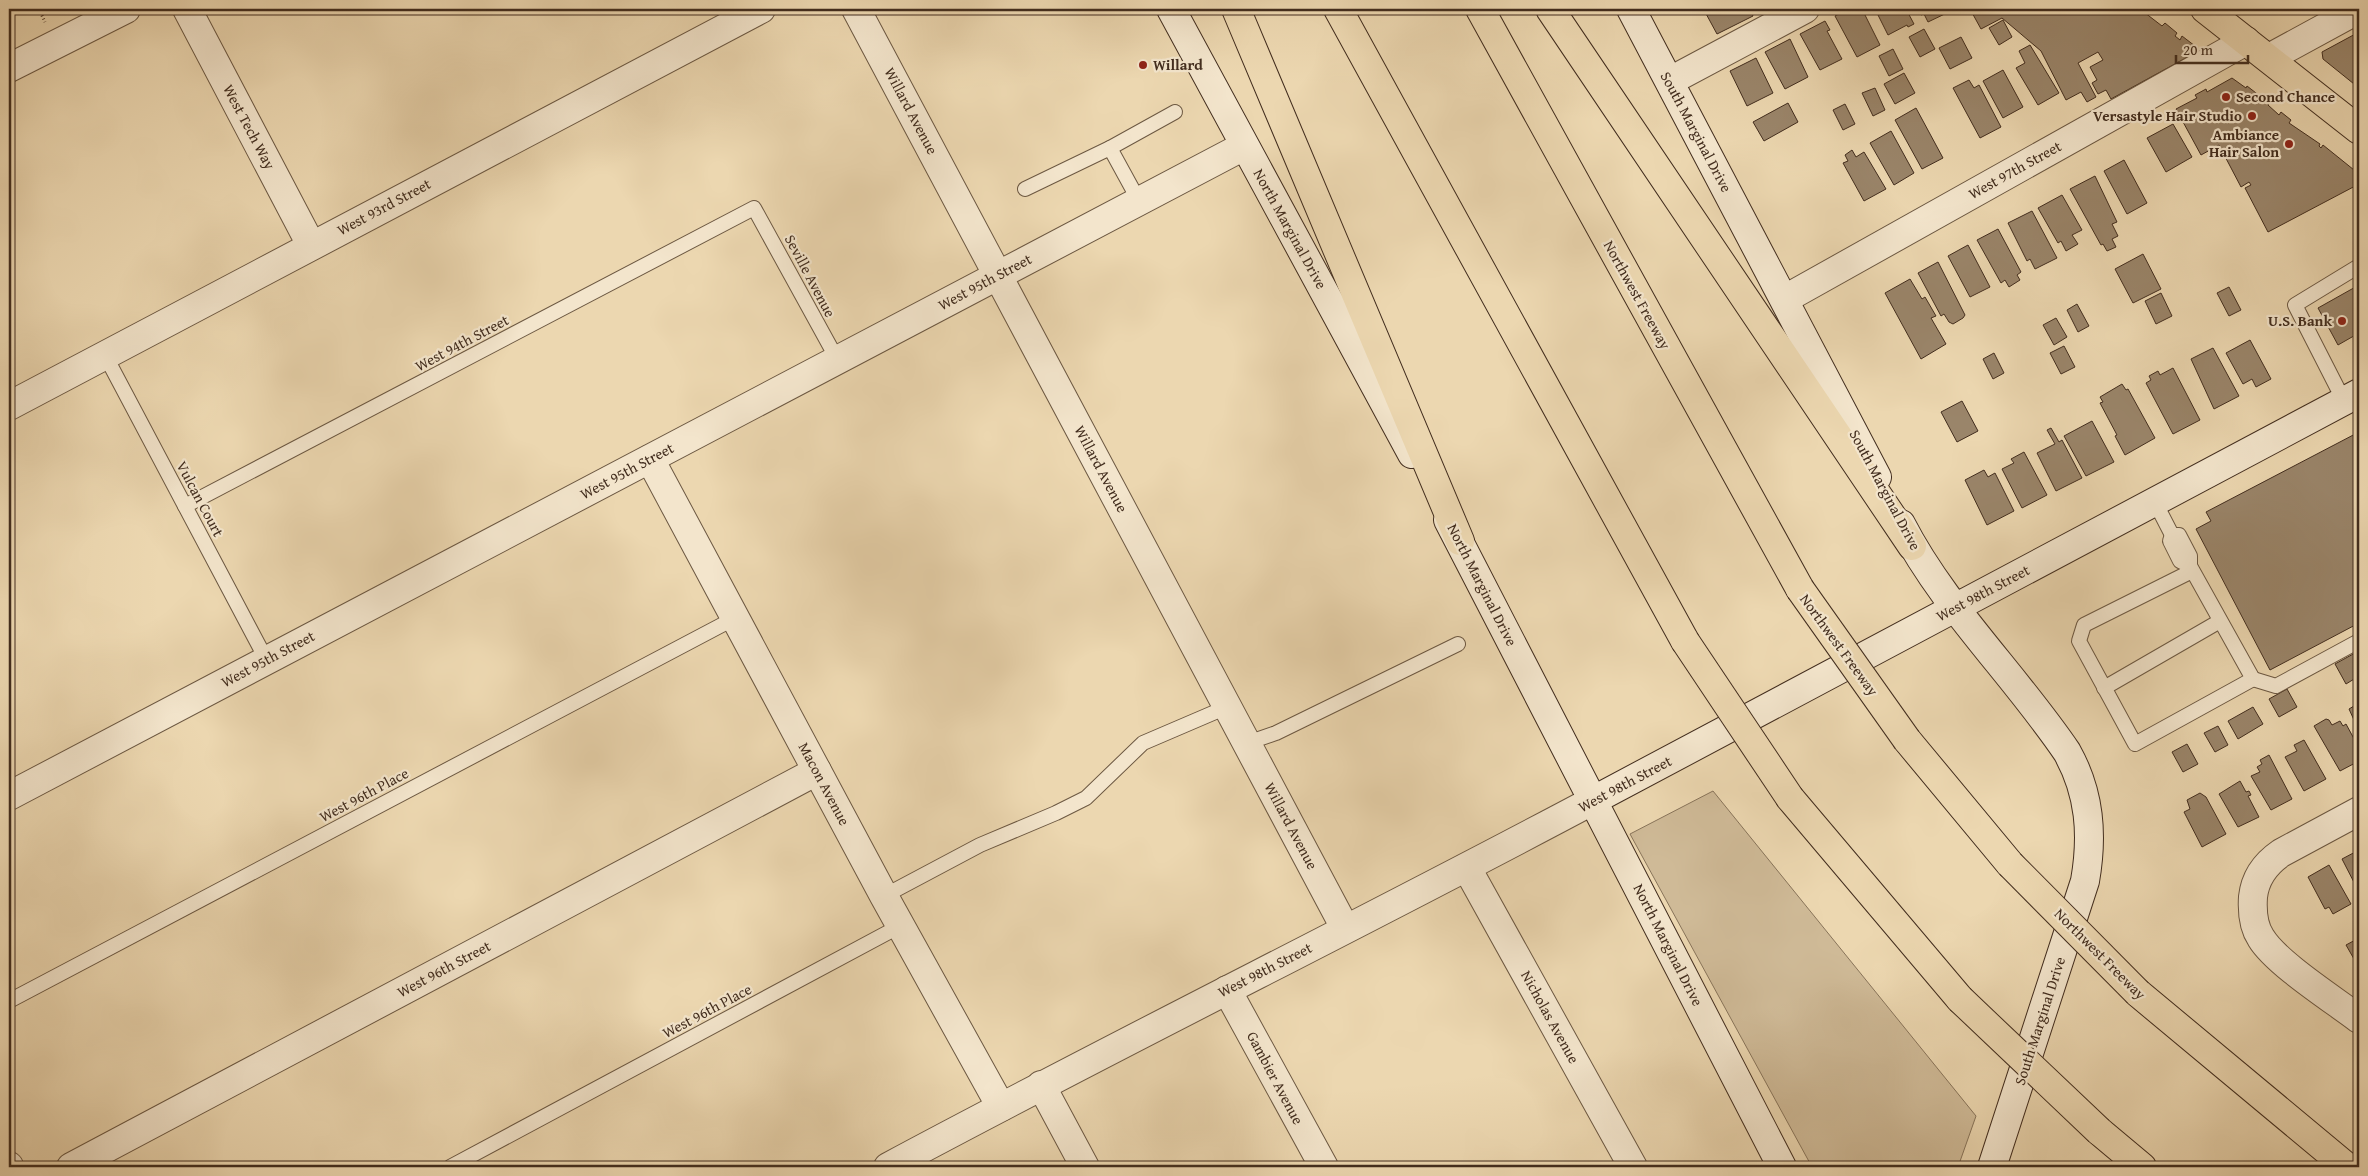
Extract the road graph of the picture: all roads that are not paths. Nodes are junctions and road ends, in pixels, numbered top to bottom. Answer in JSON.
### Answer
{"nodes":[{"id":1,"x":126,"y":9,"type":"edge"},
{"id":2,"x":187,"y":9,"type":"edge"},
{"id":3,"x":761,"y":9,"type":"edge"},
{"id":4,"x":856,"y":9,"type":"edge"},
{"id":5,"x":1171,"y":9,"type":"edge"},
{"id":6,"x":1236,"y":9,"type":"edge"},
{"id":7,"x":1338,"y":9,"type":"edge"},
{"id":8,"x":1480,"y":9,"type":"edge"},
{"id":9,"x":1550,"y":9,"type":"edge"},
{"id":10,"x":1631,"y":9,"type":"edge"},
{"id":11,"x":1805,"y":9,"type":"edge"},
{"id":12,"x":2205,"y":9,"type":"edge"},
{"id":13,"x":2359,"y":9,"type":"edge"},
{"id":14,"x":2246,"y":41,"type":"junction"},
{"id":15,"x":2269,"y":58,"type":"junction"},
{"id":16,"x":9,"y":68,"type":"edge"},
{"id":17,"x":1670,"y":81,"type":"junction"},
{"id":18,"x":1175,"y":112,"type":"dead end"},
{"id":19,"x":2359,"y":130,"type":"edge"},
{"id":20,"x":1244,"y":146,"type":"junction"},
{"id":21,"x":1110,"y":148,"type":"junction"},
{"id":22,"x":1025,"y":189,"type":"dead end"},
{"id":23,"x":1139,"y":201,"type":"junction"},
{"id":24,"x":754,"y":208,"type":"joint"},
{"id":25,"x":311,"y":245,"type":"junction"},
{"id":26,"x":2359,"y":266,"type":"edge"},
{"id":27,"x":998,"y":275,"type":"junction"},
{"id":28,"x":1785,"y":299,"type":"junction"},
{"id":29,"x":105,"y":355,"type":"junction"},
{"id":30,"x":837,"y":359,"type":"junction"},
{"id":31,"x":2352,"y":397,"type":"edge"},
{"id":32,"x":9,"y":406,"type":"edge"},
{"id":33,"x":650,"y":459,"type":"junction"},
{"id":34,"x":2155,"y":502,"type":"junction"},
{"id":35,"x":184,"y":506,"type":"junction"},
{"id":36,"x":1460,"y":542,"type":"junction"},
{"id":37,"x":1912,"y":546,"type":"junction"},
{"id":38,"x":2191,"y":568,"type":"junction"},
{"id":39,"x":1957,"y":607,"type":"junction"},
{"id":40,"x":735,"y":618,"type":"junction"},
{"id":41,"x":2220,"y":621,"type":"junction"},
{"id":42,"x":2359,"y":640,"type":"edge"},
{"id":43,"x":1458,"y":644,"type":"dead end"},
{"id":44,"x":266,"y":659,"type":"junction"},
{"id":45,"x":2253,"y":679,"type":"junction"},
{"id":46,"x":2104,"y":688,"type":"junction"},
{"id":47,"x":1227,"y":707,"type":"junction"},
{"id":48,"x":1247,"y":743,"type":"junction"},
{"id":49,"x":817,"y":771,"type":"junction"},
{"id":50,"x":9,"y":796,"type":"edge"},
{"id":51,"x":1592,"y":801,"type":"junction"},
{"id":52,"x":2359,"y":811,"type":"edge"},
{"id":53,"x":1467,"y":868,"type":"junction"},
{"id":54,"x":884,"y":896,"type":"junction"},
{"id":55,"x":900,"y":926,"type":"junction"},
{"id":56,"x":1345,"y":928,"type":"junction"},
{"id":57,"x":1227,"y":990,"type":"junction"},
{"id":58,"x":9,"y":1001,"type":"edge"},
{"id":59,"x":2359,"y":1019,"type":"edge"},
{"id":60,"x":1041,"y":1085,"type":"junction"},
{"id":61,"x":1001,"y":1107,"type":"junction"},
{"id":62,"x":71,"y":1167,"type":"edge"},
{"id":63,"x":450,"y":1167,"type":"edge"},
{"id":64,"x":888,"y":1167,"type":"edge"},
{"id":65,"x":1085,"y":1167,"type":"edge"},
{"id":66,"x":1324,"y":1167,"type":"edge"},
{"id":67,"x":1633,"y":1167,"type":"edge"},
{"id":68,"x":1782,"y":1167,"type":"edge"},
{"id":69,"x":1992,"y":1167,"type":"edge"},
{"id":70,"x":2142,"y":1167,"type":"edge"},
{"id":71,"x":2347,"y":1167,"type":"edge"}],
"edges":[{"from":1,"to":16,"type":"street"},
{"from":2,"to":25,"type":"street","name":"West Tech Way"},
{"from":3,"to":25,"type":"street","name":"West 93rd Street"},
{"from":4,"to":27,"type":"street","name":"Willard Avenue"},
{"from":5,"to":20,"type":"street","name":"North Marginal Drive"},
{"from":6,"to":36,"type":"main road"},
{"from":7,"to":70,"type":"main road","bridge":true},
{"from":8,"to":71,"type":"main road","name":"Northwest Freeway","bridge":true},
{"from":9,"to":37,"type":"main road"},
{"from":10,"to":17,"type":"street","name":"South Marginal Drive"},
{"from":11,"to":17,"type":"street"},
{"from":12,"to":14,"type":"main road"},
{"from":13,"to":15,"type":"street"},
{"from":14,"to":15,"type":"main road"},
{"from":14,"to":28,"type":"street","name":"West 97th Street"},
{"from":15,"to":19,"type":"main road"},
{"from":17,"to":28,"type":"street","name":"South Marginal Drive"},
{"from":18,"to":21,"type":"lane"},
{"from":20,"to":23,"type":"street","name":"West 95th Street"},
{"from":20,"to":36,"type":"street","name":"North Marginal Drive"},
{"from":21,"to":22,"type":"lane"},
{"from":21,"to":23,"type":"lane"},
{"from":23,"to":27,"type":"street","name":"West 95th Street"},
{"from":24,"to":30,"type":"lane","name":"Seville Avenue"},
{"from":24,"to":35,"type":"lane","name":"West 94th Street"},
{"from":25,"to":29,"type":"street","name":"West 93rd Street"},
{"from":26,"to":31,"type":"lane"},
{"from":27,"to":30,"type":"street","name":"West 95th Street"},
{"from":27,"to":47,"type":"street","name":"Willard Avenue"},
{"from":28,"to":37,"type":"street","name":"South Marginal Drive"},
{"from":29,"to":32,"type":"street","name":"West 93rd Street"},
{"from":29,"to":35,"type":"lane","name":"Vulcan Court"},
{"from":30,"to":33,"type":"street","name":"West 95th Street"},
{"from":31,"to":34,"type":"street","name":"West 98th Street"},
{"from":33,"to":40,"type":"street","name":"Macon Avenue"},
{"from":33,"to":44,"type":"street","name":"West 95th Street"},
{"from":34,"to":38,"type":"lane"},
{"from":34,"to":39,"type":"street","name":"West 98th Street"},
{"from":35,"to":44,"type":"lane","name":"Vulcan Court"},
{"from":36,"to":51,"type":"street","name":"North Marginal Drive"},
{"from":37,"to":39,"type":"street","name":"South Marginal Drive"},
{"from":38,"to":41,"type":"lane"},
{"from":38,"to":46,"type":"lane"},
{"from":39,"to":51,"type":"street","name":"West 98th Street"},
{"from":39,"to":69,"type":"street","name":"South Marginal Drive"},
{"from":40,"to":49,"type":"street","name":"Macon Avenue"},
{"from":40,"to":58,"type":"lane","name":"West 96th Place"},
{"from":41,"to":45,"type":"lane"},
{"from":41,"to":46,"type":"lane"},
{"from":42,"to":45,"type":"lane"},
{"from":43,"to":48,"type":"lane"},
{"from":44,"to":50,"type":"street","name":"West 95th Street"},
{"from":45,"to":46,"type":"lane"},
{"from":47,"to":48,"type":"street","name":"Willard Avenue"},
{"from":47,"to":54,"type":"lane"},
{"from":48,"to":56,"type":"street","name":"Willard Avenue"},
{"from":49,"to":54,"type":"street","name":"Macon Avenue"},
{"from":49,"to":62,"type":"street","name":"West 96th Street"},
{"from":51,"to":53,"type":"street","name":"West 98th Street"},
{"from":51,"to":68,"type":"street","name":"North Marginal Drive"},
{"from":52,"to":59,"type":"street"},
{"from":53,"to":56,"type":"street","name":"West 98th Street"},
{"from":53,"to":67,"type":"street","name":"Nicholas Avenue"},
{"from":54,"to":55,"type":"street","name":"Macon Avenue"},
{"from":55,"to":61,"type":"street","name":"Macon Avenue"},
{"from":55,"to":63,"type":"lane","name":"West 96th Place"},
{"from":56,"to":57,"type":"street","name":"West 98th Street"},
{"from":57,"to":60,"type":"street","name":"West 98th Street"},
{"from":57,"to":66,"type":"street","name":"Gambier Avenue"},
{"from":60,"to":61,"type":"street","name":"West 98th Street"},
{"from":60,"to":65,"type":"street"},
{"from":61,"to":64,"type":"street","name":"West 98th Street"}]}
